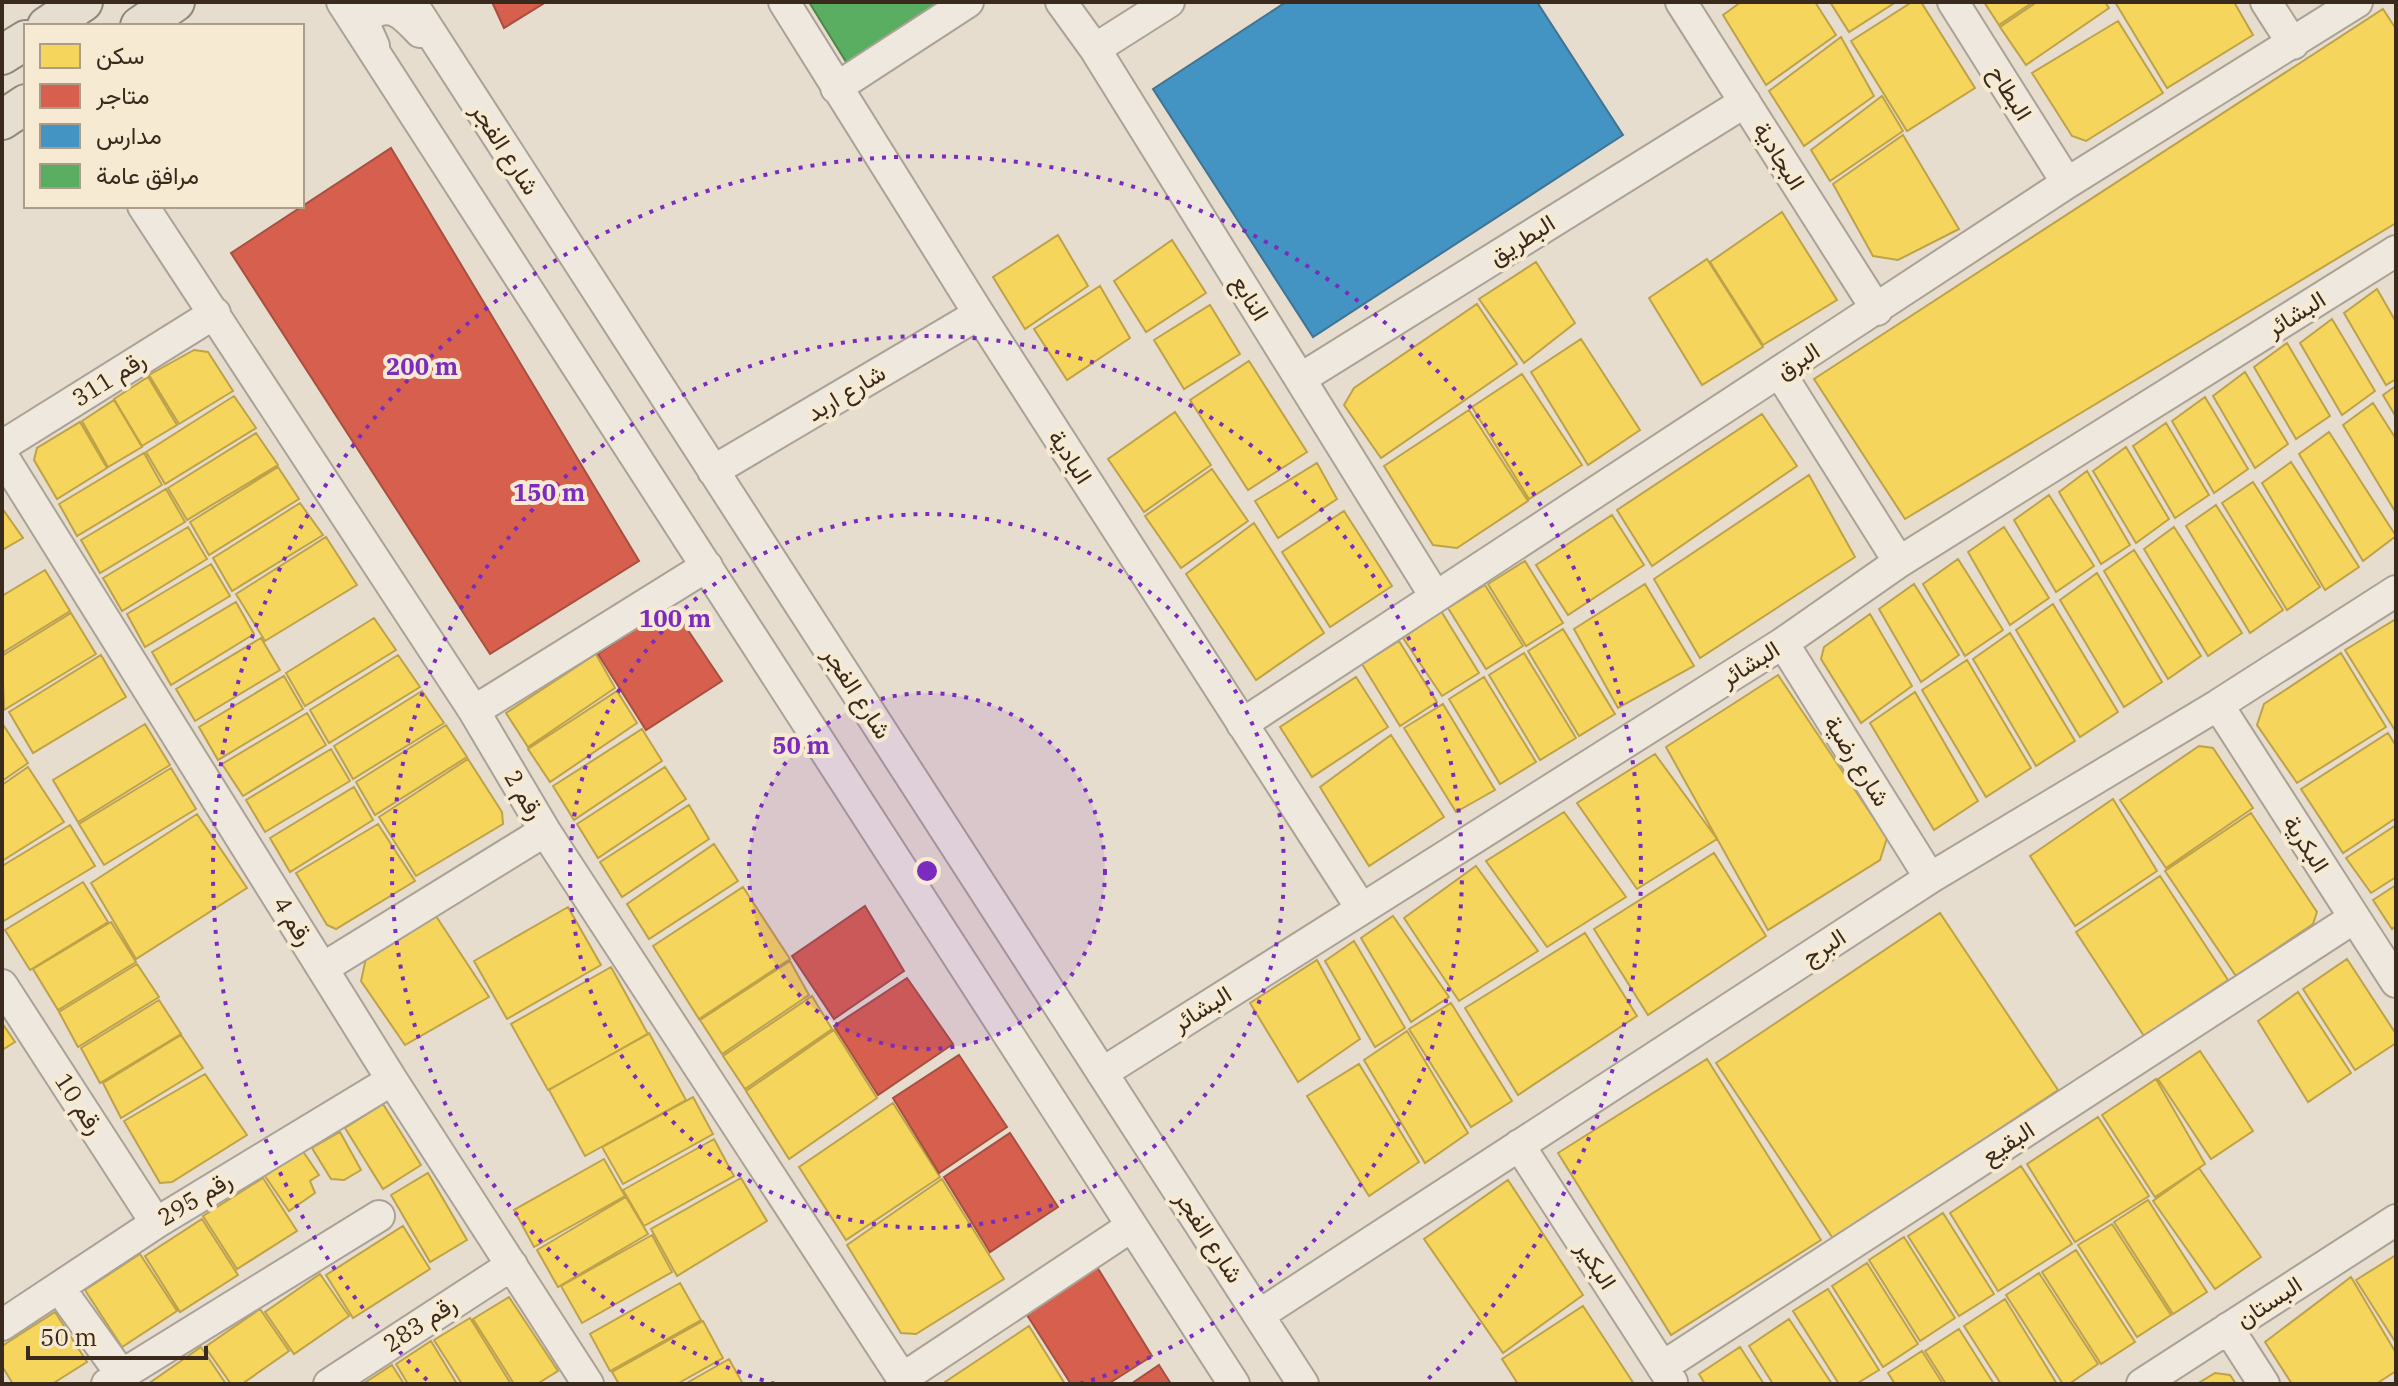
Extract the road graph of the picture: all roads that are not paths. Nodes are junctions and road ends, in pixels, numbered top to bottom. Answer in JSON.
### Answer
{"nodes":[{"id":1,"x":83,"y":2,"type":"edge"},
{"id":2,"x":175,"y":2,"type":"edge"},
{"id":3,"x":342,"y":2,"type":"edge"},
{"id":4,"x":411,"y":2,"type":"edge"},
{"id":5,"x":784,"y":2,"type":"edge"},
{"id":6,"x":968,"y":2,"type":"edge"},
{"id":7,"x":1061,"y":2,"type":"edge"},
{"id":8,"x":1169,"y":2,"type":"edge"},
{"id":9,"x":1681,"y":2,"type":"edge"},
{"id":10,"x":1953,"y":2,"type":"edge"},
{"id":11,"x":2266,"y":2,"type":"edge"},
{"id":12,"x":2357,"y":2,"type":"edge"},
{"id":13,"x":50,"y":24,"type":"edge"},
{"id":14,"x":143,"y":24,"type":"edge"},
{"id":15,"x":24,"y":41,"type":"edge"},
{"id":16,"x":2293,"y":44,"type":"junction"},
{"id":17,"x":1095,"y":49,"type":"junction"},
{"id":18,"x":2,"y":55,"type":"edge"},
{"id":19,"x":450,"y":62,"type":"junction"},
{"id":20,"x":389,"y":74,"type":"junction"},
{"id":21,"x":836,"y":88,"type":"junction"},
{"id":22,"x":1745,"y":102,"type":"junction"},
{"id":23,"x":24,"y":105,"type":"edge"},
{"id":24,"x":2,"y":120,"type":"edge"},
{"id":25,"x":2067,"y":183,"type":"junction"},
{"id":26,"x":144,"y":208,"type":"edge"},
{"id":27,"x":2396,"y":251,"type":"edge"},
{"id":28,"x":1877,"y":310,"type":"junction"},
{"id":29,"x":215,"y":313,"type":"junction"},
{"id":30,"x":979,"y":314,"type":"junction"},
{"id":31,"x":1780,"y":373,"type":"junction"},
{"id":32,"x":1300,"y":379,"type":"junction"},
{"id":33,"x":2,"y":446,"type":"edge"},
{"id":34,"x":2,"y":455,"type":"edge"},
{"id":35,"x":713,"y":471,"type":"junction"},
{"id":36,"x":1899,"y":562,"type":"junction"},
{"id":37,"x":707,"y":566,"type":"junction"},
{"id":38,"x":2396,"y":591,"type":"edge"},
{"id":39,"x":1435,"y":596,"type":"junction"},
{"id":40,"x":1783,"y":643,"type":"junction"},
{"id":41,"x":2218,"y":705,"type":"junction"},
{"id":42,"x":474,"y":711,"type":"junction"},
{"id":43,"x":1242,"y":724,"type":"junction"},
{"id":44,"x":545,"y":831,"type":"junction"},
{"id":45,"x":1930,"y":878,"type":"junction"},
{"id":46,"x":1361,"y":908,"type":"junction"},
{"id":47,"x":2354,"y":918,"type":"junction"},
{"id":48,"x":323,"y":968,"type":"junction"},
{"id":49,"x":2396,"y":982,"type":"edge"},
{"id":50,"x":2,"y":985,"type":"edge"},
{"id":51,"x":1102,"y":1073,"type":"junction"},
{"id":52,"x":392,"y":1080,"type":"junction"},
{"id":53,"x":1519,"y":1145,"type":"junction"},
{"id":54,"x":379,"y":1216,"type":"dead end"},
{"id":55,"x":2396,"y":1220,"type":"edge"},
{"id":56,"x":156,"y":1223,"type":"junction"},
{"id":57,"x":1132,"y":1226,"type":"junction"},
{"id":58,"x":512,"y":1265,"type":"junction"},
{"id":59,"x":60,"y":1289,"type":"junction"},
{"id":60,"x":1259,"y":1315,"type":"junction"},
{"id":61,"x":2,"y":1325,"type":"edge"},
{"id":62,"x":2228,"y":1328,"type":"junction"},
{"id":63,"x":1668,"y":1376,"type":"edge"},
{"id":64,"x":114,"y":1379,"type":"edge"},
{"id":65,"x":905,"y":1381,"type":"edge"},
{"id":66,"x":329,"y":1384,"type":"edge"},
{"id":67,"x":588,"y":1384,"type":"edge"},
{"id":68,"x":1234,"y":1384,"type":"edge"},
{"id":69,"x":1303,"y":1384,"type":"edge"},
{"id":70,"x":2142,"y":1384,"type":"edge"},
{"id":71,"x":2264,"y":1384,"type":"edge"}],
"edges":[{"from":1,"to":13,"type":"main road"},
{"from":2,"to":14,"type":"main road"},
{"from":3,"to":20,"type":"street"},
{"from":4,"to":19,"type":"street","name":"شارع الفجر"},
{"from":5,"to":21,"type":"street","name":"البادية"},
{"from":6,"to":21,"type":"street"},
{"from":7,"to":17,"type":"street","name":"النابع"},
{"from":8,"to":17,"type":"street"},
{"from":9,"to":22,"type":"street","name":"البجادية"},
{"from":10,"to":25,"type":"street","name":"البطاح"},
{"from":11,"to":16,"type":"street"},
{"from":12,"to":16,"type":"street","name":"البرق"},
{"from":15,"to":18,"type":"main road"},
{"from":16,"to":25,"type":"street","name":"البرق"},
{"from":17,"to":32,"type":"street","name":"النابع"},
{"from":19,"to":20,"type":"street"},
{"from":19,"to":35,"type":"street","name":"شارع الفجر"},
{"from":20,"to":37,"type":"street"},
{"from":21,"to":30,"type":"street","name":"البادية"},
{"from":22,"to":28,"type":"street","name":"البجادية"},
{"from":22,"to":32,"type":"street","name":"البطريق"},
{"from":23,"to":24,"type":"main road"},
{"from":25,"to":28,"type":"street","name":"البرق"},
{"from":26,"to":29,"type":"street","name":"رقم 2"},
{"from":27,"to":36,"type":"street","name":"البشائر"},
{"from":28,"to":31,"type":"street","name":"البرق"},
{"from":29,"to":33,"type":"street","name":"رقم 311"},
{"from":29,"to":42,"type":"street","name":"رقم 2"},
{"from":30,"to":35,"type":"street","name":"شارع اربد"},
{"from":30,"to":43,"type":"street","name":"البادية"},
{"from":31,"to":36,"type":"street"},
{"from":31,"to":39,"type":"street","name":"البرق"},
{"from":32,"to":39,"type":"street","name":"النابع"},
{"from":34,"to":48,"type":"street","name":"رقم 4"},
{"from":35,"to":51,"type":"street","name":"شارع الفجر"},
{"from":36,"to":40,"type":"street","name":"البشائر"},
{"from":37,"to":42,"type":"street"},
{"from":37,"to":57,"type":"street"},
{"from":38,"to":41,"type":"street","name":"البرج"},
{"from":39,"to":43,"type":"street","name":"البرق"},
{"from":40,"to":45,"type":"street","name":"شارع رضية"},
{"from":40,"to":46,"type":"street","name":"البشائر"},
{"from":41,"to":45,"type":"street","name":"البرج"},
{"from":41,"to":47,"type":"street","name":"البكرية"},
{"from":42,"to":44,"type":"street","name":"رقم 2"},
{"from":43,"to":46,"type":"street","name":"البادية"},
{"from":44,"to":48,"type":"street"},
{"from":44,"to":65,"type":"street","name":"رقم 2"},
{"from":45,"to":53,"type":"street","name":"البرج"},
{"from":46,"to":51,"type":"street","name":"البشائر"},
{"from":47,"to":49,"type":"street","name":"البكرية"},
{"from":47,"to":63,"type":"street","name":"البقيع"},
{"from":48,"to":52,"type":"street","name":"رقم 4"},
{"from":50,"to":56,"type":"street","name":"رقم 10"},
{"from":51,"to":60,"type":"street","name":"شارع الفجر"},
{"from":52,"to":56,"type":"street","name":"رقم 295"},
{"from":52,"to":58,"type":"street","name":"رقم 4"},
{"from":53,"to":60,"type":"street","name":"البرج"},
{"from":53,"to":63,"type":"street","name":"البكير"},
{"from":54,"to":64,"type":"street"},
{"from":55,"to":62,"type":"street","name":"البستان"},
{"from":56,"to":59,"type":"street","name":"رقم 295"},
{"from":57,"to":65,"type":"street"},
{"from":57,"to":68,"type":"street"},
{"from":58,"to":66,"type":"street","name":"رقم 283"},
{"from":58,"to":67,"type":"street","name":"رقم 4"},
{"from":59,"to":61,"type":"street","name":"رقم 295"},
{"from":59,"to":64,"type":"street"},
{"from":60,"to":69,"type":"street","name":"شارع الفجر"},
{"from":62,"to":70,"type":"street","name":"البستان"},
{"from":62,"to":71,"type":"street"}]}
